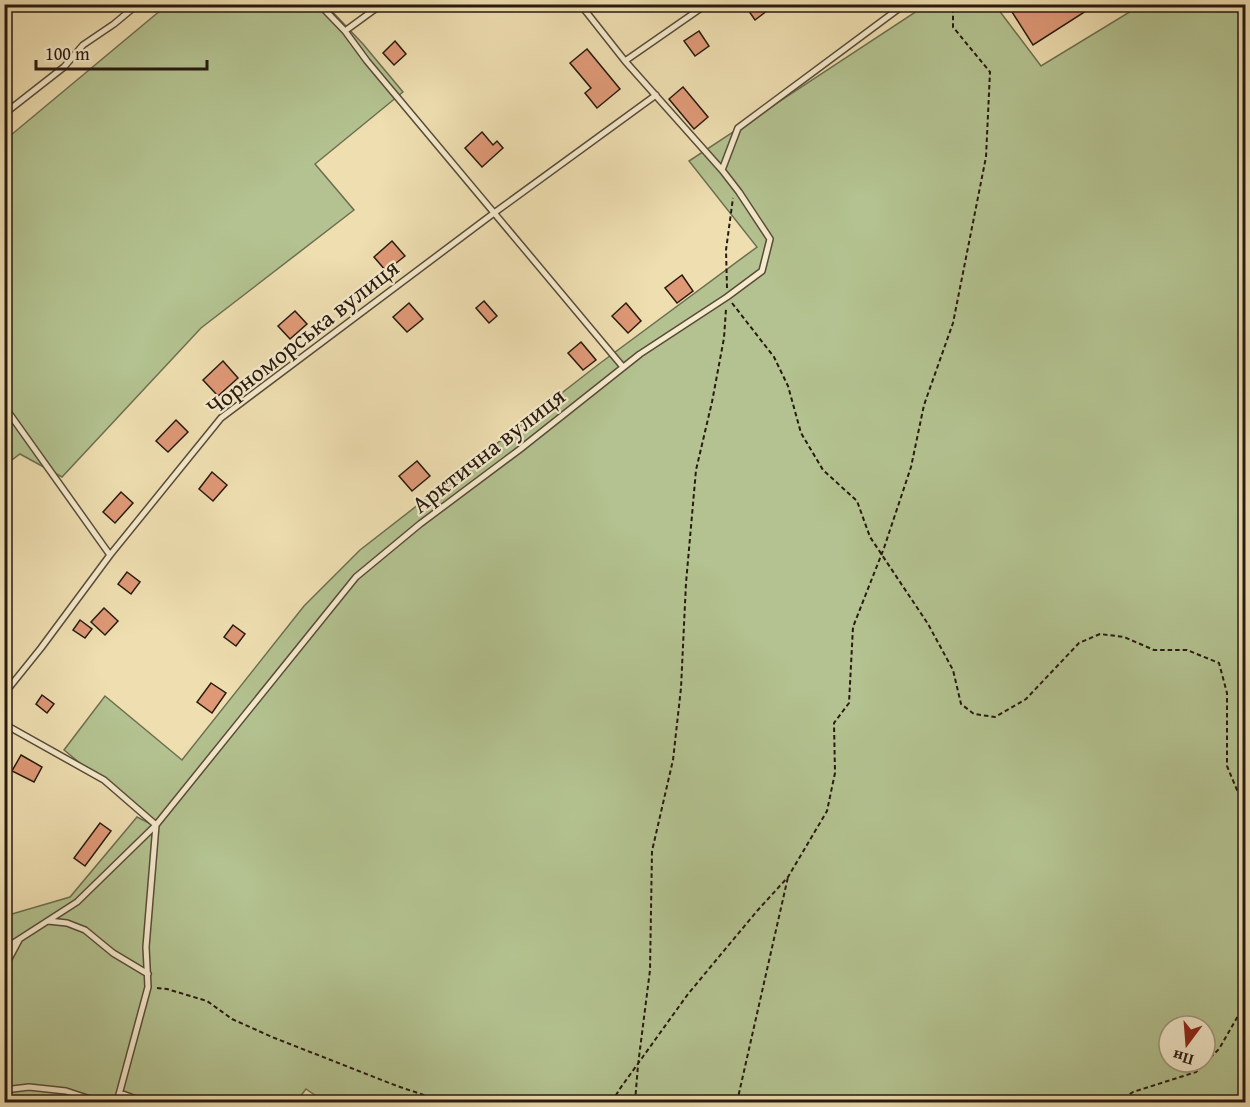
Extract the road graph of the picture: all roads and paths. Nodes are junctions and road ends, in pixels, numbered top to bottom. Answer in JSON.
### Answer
{"nodes":[{"id":1,"x":138,"y":4,"type":"edge"},
{"id":2,"x":319,"y":4,"type":"edge"},
{"id":3,"x":382,"y":4,"type":"edge"},
{"id":4,"x":580,"y":4,"type":"edge"},
{"id":5,"x":706,"y":4,"type":"edge"},
{"id":6,"x":904,"y":4,"type":"edge"},
{"id":7,"x":953,"y":4,"type":"edge"},
{"id":8,"x":345,"y":31,"type":"junction"},
{"id":9,"x":625,"y":61,"type":"junction"},
{"id":10,"x":656,"y":95,"type":"junction"},
{"id":11,"x":4,"y":114,"type":"edge"},
{"id":12,"x":722,"y":170,"type":"junction"},
{"id":13,"x":735,"y":186,"type":"junction"},
{"id":14,"x":494,"y":213,"type":"junction"},
{"id":15,"x":727,"y":297,"type":"junction"},
{"id":16,"x":623,"y":367,"type":"junction"},
{"id":17,"x":4,"y":406,"type":"edge"},
{"id":18,"x":881,"y":554,"type":"junction"},
{"id":19,"x":110,"y":555,"type":"junction"},
{"id":20,"x":4,"y":694,"type":"edge"},
{"id":21,"x":4,"y":724,"type":"edge"},
{"id":22,"x":1245,"y":800,"type":"edge"},
{"id":23,"x":156,"y":825,"type":"junction"},
{"id":24,"x":788,"y":877,"type":"junction"},
{"id":25,"x":1245,"y":916,"type":"edge"},
{"id":26,"x":46,"y":921,"type":"junction"},
{"id":27,"x":20,"y":939,"type":"junction"},
{"id":28,"x":4,"y":949,"type":"edge"},
{"id":29,"x":4,"y":968,"type":"edge"},
{"id":30,"x":148,"y":974,"type":"junction"},
{"id":31,"x":1245,"y":982,"type":"edge"},
{"id":32,"x":148,"y":987,"type":"junction"},
{"id":33,"x":1245,"y":1002,"type":"edge"},
{"id":34,"x":638,"y":1065,"type":"junction"},
{"id":35,"x":4,"y":1090,"type":"edge"},
{"id":36,"x":120,"y":1092,"type":"junction"},
{"id":37,"x":99,"y":1102,"type":"edge"},
{"id":38,"x":117,"y":1102,"type":"edge"},
{"id":39,"x":144,"y":1102,"type":"edge"},
{"id":40,"x":445,"y":1102,"type":"edge"},
{"id":41,"x":612,"y":1102,"type":"edge"},
{"id":42,"x":635,"y":1102,"type":"edge"},
{"id":43,"x":737,"y":1102,"type":"edge"},
{"id":44,"x":1118,"y":1102,"type":"edge"}],
"edges":[{"from":1,"to":11,"type":"lane"},
{"from":2,"to":8,"type":"lane"},
{"from":3,"to":8,"type":"lane"},
{"from":4,"to":9,"type":"lane","name":"Арктична вулиця"},
{"from":5,"to":9,"type":"lane"},
{"from":6,"to":12,"type":"lane"},
{"from":7,"to":18,"type":"path"},
{"from":8,"to":14,"type":"lane"},
{"from":9,"to":10,"type":"lane","name":"Арктична вулиця"},
{"from":10,"to":12,"type":"lane","name":"Арктична вулиця"},
{"from":10,"to":14,"type":"lane","name":"Чорноморська вулиця"},
{"from":12,"to":13,"type":"lane","name":"Арктична вулиця"},
{"from":13,"to":15,"type":"path"},
{"from":13,"to":15,"type":"lane","name":"Арктична вулиця"},
{"from":14,"to":16,"type":"lane"},
{"from":14,"to":19,"type":"lane","name":"Чорноморська вулиця"},
{"from":15,"to":16,"type":"lane","name":"Арктична вулиця"},
{"from":15,"to":18,"type":"path"},
{"from":15,"to":34,"type":"path"},
{"from":16,"to":23,"type":"lane","name":"Арктична вулиця"},
{"from":17,"to":19,"type":"lane"},
{"from":18,"to":22,"type":"path"},
{"from":18,"to":24,"type":"path"},
{"from":19,"to":20,"type":"lane","name":"Чорноморська вулиця"},
{"from":21,"to":23,"type":"lane"},
{"from":23,"to":26,"type":"lane","name":"Арктична вулиця"},
{"from":23,"to":30,"type":"lane"},
{"from":24,"to":34,"type":"path"},
{"from":24,"to":43,"type":"path"},
{"from":25,"to":31,"type":"path"},
{"from":26,"to":27,"type":"lane","name":"Арктична вулиця"},
{"from":26,"to":30,"type":"lane"},
{"from":27,"to":28,"type":"lane","name":"Арктична вулиця"},
{"from":27,"to":29,"type":"lane"},
{"from":30,"to":32,"type":"lane"},
{"from":32,"to":36,"type":"lane"},
{"from":32,"to":40,"type":"path"},
{"from":33,"to":44,"type":"path"},
{"from":34,"to":41,"type":"path"},
{"from":34,"to":42,"type":"path"},
{"from":35,"to":37,"type":"lane"},
{"from":36,"to":38,"type":"lane"},
{"from":36,"to":39,"type":"lane"}]}
